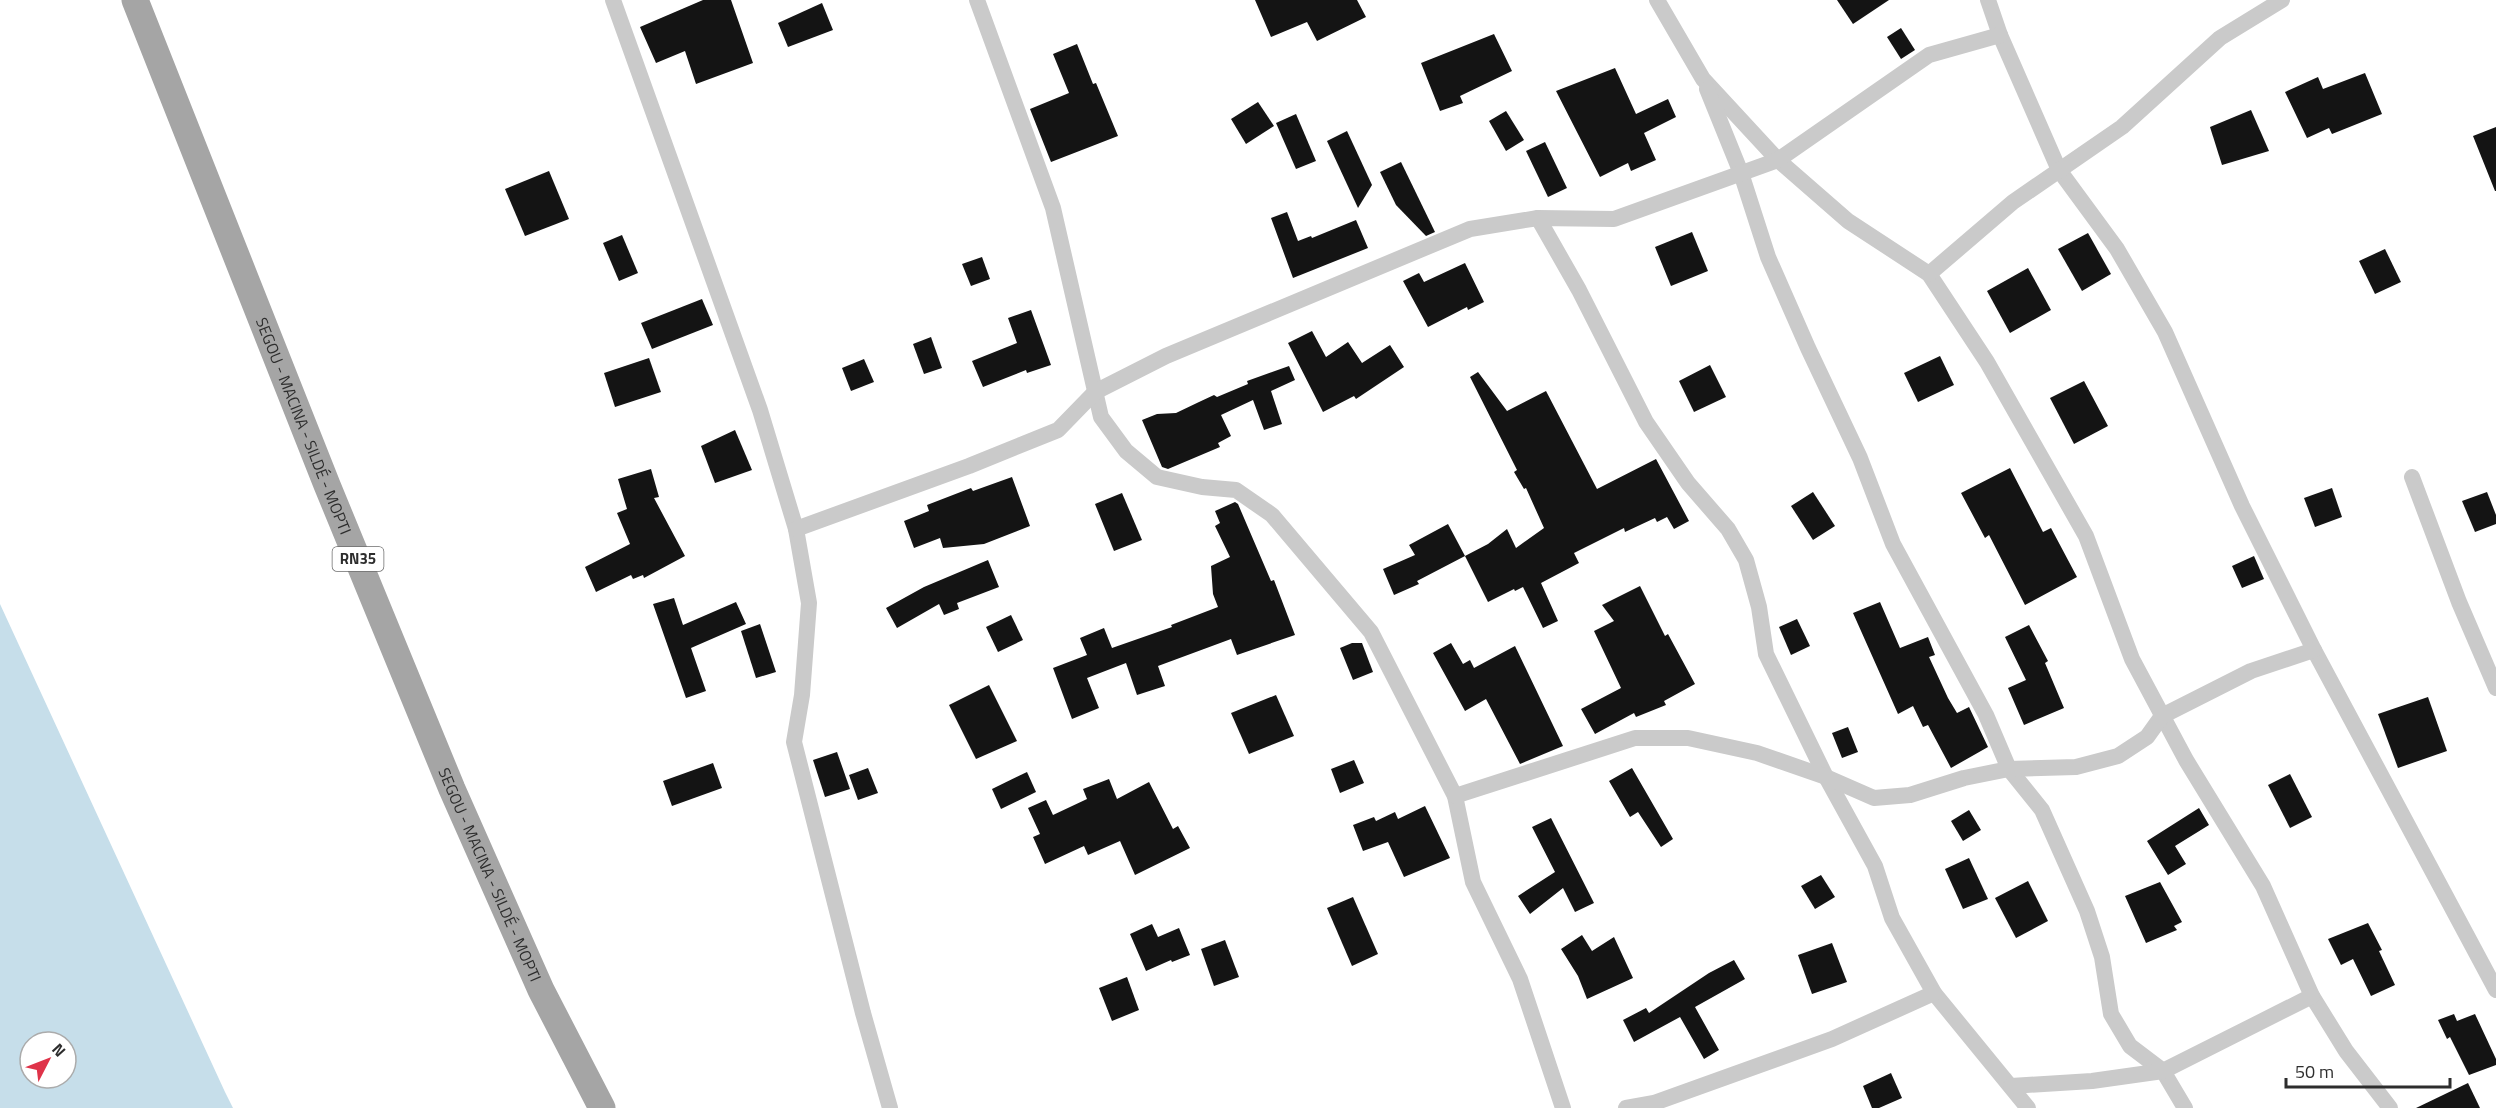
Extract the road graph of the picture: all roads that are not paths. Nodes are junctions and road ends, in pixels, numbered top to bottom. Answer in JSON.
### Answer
{"nodes":[{"id":1,"x":135,"y":0,"type":"edge"},
{"id":2,"x":613,"y":0,"type":"edge"},
{"id":3,"x":977,"y":0,"type":"edge"},
{"id":4,"x":1657,"y":0,"type":"edge"},
{"id":5,"x":1988,"y":0,"type":"edge"},
{"id":6,"x":2282,"y":0,"type":"edge"},
{"id":7,"x":2000,"y":36,"type":"junction"},
{"id":8,"x":1703,"y":79,"type":"junction"},
{"id":9,"x":1778,"y":160,"type":"junction"},
{"id":10,"x":2060,"y":170,"type":"junction"},
{"id":11,"x":1741,"y":173,"type":"junction"},
{"id":12,"x":1538,"y":219,"type":"junction"},
{"id":13,"x":1929,"y":274,"type":"junction"},
{"id":14,"x":1095,"y":392,"type":"junction"},
{"id":15,"x":2412,"y":477,"type":"dead end"},
{"id":16,"x":796,"y":529,"type":"junction"},
{"id":17,"x":2314,"y":650,"type":"junction"},
{"id":18,"x":2496,"y":688,"type":"edge"},
{"id":19,"x":2162,"y":716,"type":"junction"},
{"id":20,"x":2009,"y":769,"type":"junction"},
{"id":21,"x":1826,"y":777,"type":"junction"},
{"id":22,"x":1455,"y":796,"type":"junction"},
{"id":23,"x":2496,"y":990,"type":"edge"},
{"id":24,"x":1934,"y":993,"type":"junction"},
{"id":25,"x":2312,"y":996,"type":"junction"},
{"id":26,"x":2163,"y":1071,"type":"junction"},
{"id":27,"x":2011,"y":1086,"type":"junction"},
{"id":28,"x":602,"y":1108,"type":"edge"},
{"id":29,"x":890,"y":1108,"type":"edge"},
{"id":30,"x":1563,"y":1108,"type":"edge"},
{"id":31,"x":1626,"y":1108,"type":"edge"},
{"id":32,"x":2028,"y":1108,"type":"edge"},
{"id":33,"x":2185,"y":1108,"type":"edge"},
{"id":34,"x":2390,"y":1108,"type":"edge"}],
"edges":[{"from":1,"to":28,"type":"main road","name":"SEGOU - MACINA - SILDÉ - MOPTI","number":"RN35"},
{"from":2,"to":16,"type":"street"},
{"from":3,"to":14,"type":"street"},
{"from":4,"to":8,"type":"street"},
{"from":5,"to":7,"type":"street"},
{"from":6,"to":10,"type":"street"},
{"from":7,"to":9,"type":"street"},
{"from":7,"to":10,"type":"street"},
{"from":8,"to":9,"type":"street"},
{"from":8,"to":11,"type":"street"},
{"from":9,"to":11,"type":"street"},
{"from":9,"to":13,"type":"street"},
{"from":10,"to":13,"type":"street"},
{"from":10,"to":17,"type":"street"},
{"from":11,"to":12,"type":"street"},
{"from":11,"to":20,"type":"street"},
{"from":12,"to":14,"type":"street"},
{"from":12,"to":21,"type":"street"},
{"from":13,"to":19,"type":"street"},
{"from":14,"to":16,"type":"street"},
{"from":14,"to":22,"type":"street"},
{"from":15,"to":18,"type":"street"},
{"from":16,"to":29,"type":"street"},
{"from":17,"to":19,"type":"street"},
{"from":17,"to":23,"type":"street"},
{"from":19,"to":20,"type":"street"},
{"from":19,"to":25,"type":"street"},
{"from":20,"to":21,"type":"street"},
{"from":20,"to":26,"type":"street"},
{"from":21,"to":22,"type":"street"},
{"from":21,"to":24,"type":"street"},
{"from":22,"to":30,"type":"street"},
{"from":24,"to":27,"type":"street"},
{"from":24,"to":31,"type":"street"},
{"from":25,"to":26,"type":"street"},
{"from":25,"to":34,"type":"street"},
{"from":26,"to":27,"type":"street"},
{"from":26,"to":33,"type":"street"},
{"from":27,"to":32,"type":"street"}]}
